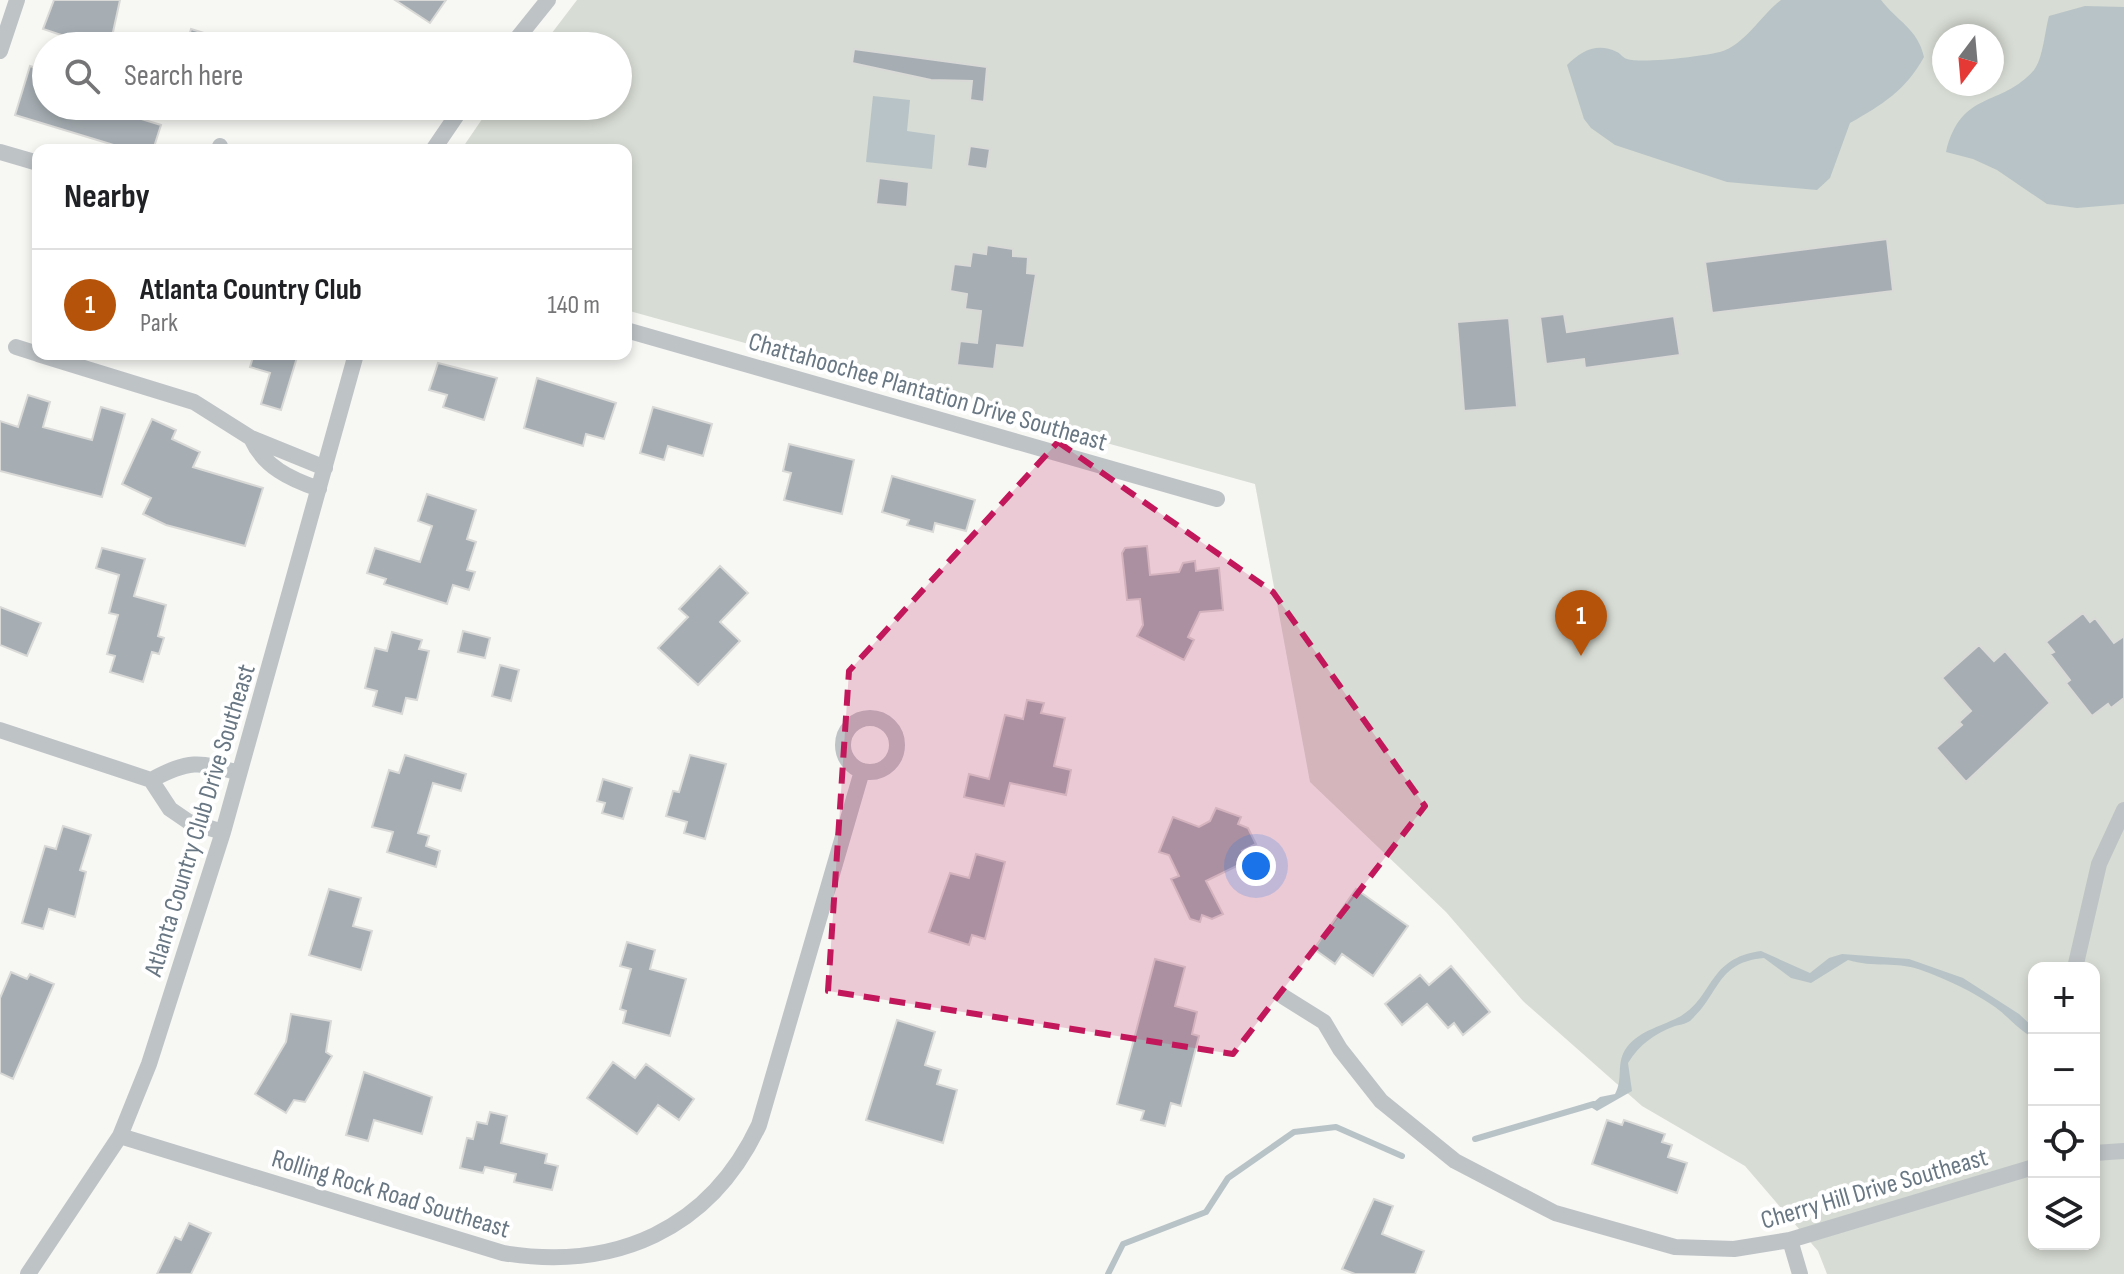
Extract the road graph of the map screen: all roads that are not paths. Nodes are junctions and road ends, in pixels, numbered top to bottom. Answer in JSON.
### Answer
{"nodes":[{"id":1,"x":17,"y":0,"type":"edge"},
{"id":2,"x":548,"y":0,"type":"edge"},
{"id":3,"x":522,"y":32,"type":"edge"},
{"id":4,"x":0,"y":51,"type":"edge"},
{"id":5,"x":453,"y":120,"type":"edge"},
{"id":6,"x":437,"y":144,"type":"edge"},
{"id":7,"x":0,"y":152,"type":"edge"},
{"id":8,"x":32,"y":161,"type":"edge"},
{"id":9,"x":632,"y":332,"type":"edge"},
{"id":10,"x":16,"y":347,"type":"dead end"},
{"id":11,"x":32,"y":352,"type":"edge"},
{"id":12,"x":58,"y":360,"type":"edge"},
{"id":13,"x":354,"y":360,"type":"edge"},
{"id":14,"x":251,"y":438,"type":"junction"},
{"id":15,"x":325,"y":468,"type":"junction"},
{"id":16,"x":319,"y":489,"type":"junction"},
{"id":17,"x":1217,"y":499,"type":"dead end"},
{"id":18,"x":0,"y":730,"type":"edge"},
{"id":19,"x":862,"y":771,"type":"dead end"},
{"id":20,"x":239,"y":773,"type":"junction"},
{"id":21,"x":151,"y":780,"type":"junction"},
{"id":22,"x":2124,"y":810,"type":"edge"},
{"id":23,"x":223,"y":832,"type":"junction"},
{"id":24,"x":2076,"y":962,"type":"edge"},
{"id":25,"x":1284,"y":997,"type":"dead end"},
{"id":26,"x":120,"y":1136,"type":"junction"},
{"id":27,"x":2124,"y":1151,"type":"edge"},
{"id":28,"x":2100,"y":1153,"type":"edge"},
{"id":29,"x":2028,"y":1169,"type":"edge"},
{"id":30,"x":1790,"y":1240,"type":"junction"},
{"id":31,"x":28,"y":1274,"type":"edge"},
{"id":32,"x":1800,"y":1274,"type":"edge"}],
"edges":[{"from":1,"to":4,"type":"street"},
{"from":2,"to":3,"type":"street"},
{"from":5,"to":6,"type":"street"},
{"from":7,"to":8,"type":"street"},
{"from":9,"to":17,"type":"street","name":"Chattahoochee Plantation Drive Southeast"},
{"from":10,"to":11,"type":"street"},
{"from":12,"to":14,"type":"street"},
{"from":13,"to":15,"type":"street","name":"Atlanta Country Club Drive Southeast"},
{"from":14,"to":15,"type":"street"},
{"from":14,"to":16,"type":"street"},
{"from":15,"to":16,"type":"street","name":"Atlanta Country Club Drive Southeast"},
{"from":16,"to":20,"type":"street","name":"Atlanta Country Club Drive Southeast"},
{"from":18,"to":21,"type":"street"},
{"from":19,"to":26,"type":"street","name":"Rolling Rock Road Southeast"},
{"from":20,"to":21,"type":"street"},
{"from":20,"to":23,"type":"street","name":"Atlanta Country Club Drive Southeast"},
{"from":21,"to":23,"type":"street"},
{"from":22,"to":24,"type":"street"},
{"from":23,"to":26,"type":"street","name":"Atlanta Country Club Drive Southeast"},
{"from":25,"to":30,"type":"street","name":"Cherry Hill Drive Southeast"},
{"from":26,"to":31,"type":"street","name":"Atlanta Country Club Drive Southeast"},
{"from":27,"to":28,"type":"street"},
{"from":29,"to":30,"type":"street","name":"Cherry Hill Drive Southeast"},
{"from":30,"to":32,"type":"street"}]}
